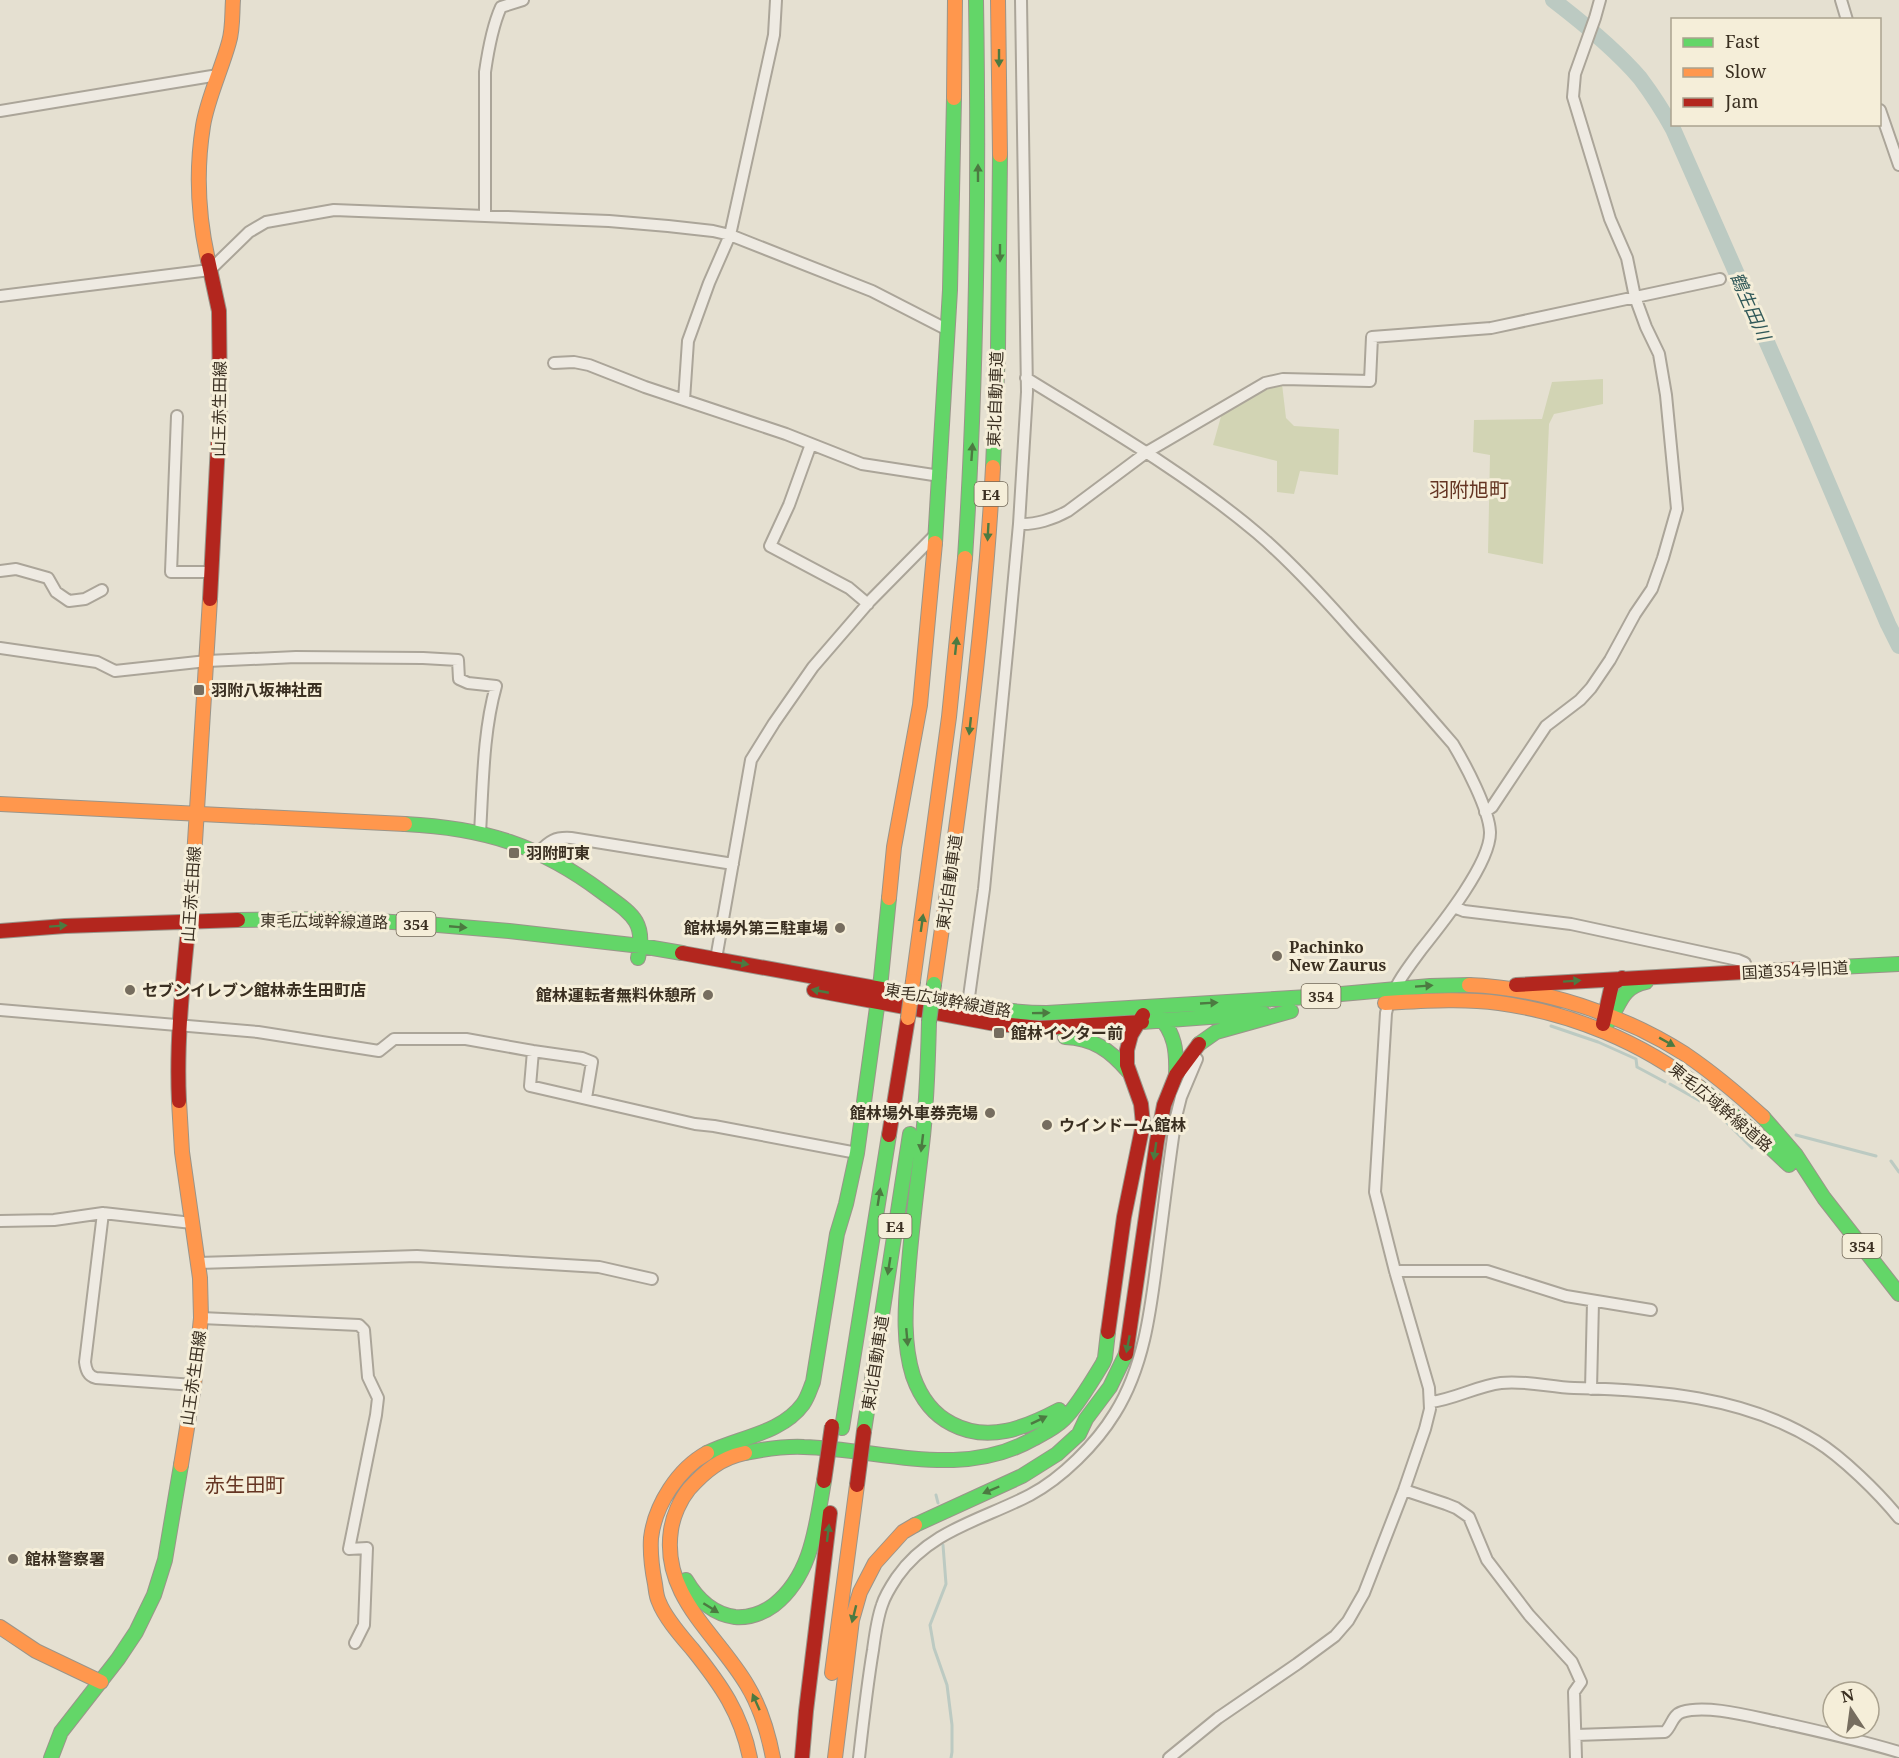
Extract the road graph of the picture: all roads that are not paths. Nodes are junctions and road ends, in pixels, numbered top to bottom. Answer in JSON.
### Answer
{"nodes":[{"id":1,"x":232,"y":0,"type":"edge"},
{"id":2,"x":524,"y":0,"type":"edge"},
{"id":3,"x":776,"y":0,"type":"edge"},
{"id":4,"x":955,"y":0,"type":"edge"},
{"id":5,"x":976,"y":0,"type":"edge"},
{"id":6,"x":998,"y":0,"type":"edge"},
{"id":7,"x":1021,"y":0,"type":"edge"},
{"id":8,"x":1600,"y":0,"type":"edge"},
{"id":9,"x":1842,"y":0,"type":"edge"},
{"id":10,"x":499,"y":4,"type":"edge"},
{"id":11,"x":1846,"y":18,"type":"edge"},
{"id":12,"x":218,"y":75,"type":"junction"},
{"id":13,"x":0,"y":111,"type":"edge"},
{"id":14,"x":1881,"y":113,"type":"edge"},
{"id":15,"x":1899,"y":165,"type":"edge"},
{"id":16,"x":485,"y":215,"type":"junction"},
{"id":17,"x":730,"y":236,"type":"junction"},
{"id":18,"x":210,"y":270,"type":"junction"},
{"id":19,"x":1720,"y":279,"type":"dead end"},
{"id":20,"x":0,"y":296,"type":"edge"},
{"id":21,"x":1635,"y":297,"type":"junction"},
{"id":22,"x":948,"y":330,"type":"junction"},
{"id":23,"x":554,"y":363,"type":"dead end"},
{"id":24,"x":1026,"y":378,"type":"junction"},
{"id":25,"x":684,"y":400,"type":"junction"},
{"id":26,"x":177,"y":416,"type":"dead end"},
{"id":27,"x":811,"y":444,"type":"junction"},
{"id":28,"x":1146,"y":452,"type":"junction"},
{"id":29,"x":940,"y":476,"type":"junction"},
{"id":30,"x":1019,"y":524,"type":"junction"},
{"id":31,"x":936,"y":534,"type":"junction"},
{"id":32,"x":0,"y":571,"type":"edge"},
{"id":33,"x":212,"y":572,"type":"junction"},
{"id":34,"x":102,"y":590,"type":"dead end"},
{"id":35,"x":868,"y":604,"type":"junction"},
{"id":36,"x":0,"y":648,"type":"edge"},
{"id":37,"x":207,"y":661,"type":"junction"},
{"id":38,"x":0,"y":804,"type":"edge"},
{"id":39,"x":1485,"y":812,"type":"junction"},
{"id":40,"x":197,"y":813,"type":"junction"},
{"id":41,"x":480,"y":833,"type":"junction"},
{"id":42,"x":539,"y":852,"type":"junction"},
{"id":43,"x":733,"y":864,"type":"junction"},
{"id":44,"x":1454,"y":907,"type":"junction"},
{"id":45,"x":189,"y":927,"type":"junction"},
{"id":46,"x":0,"y":931,"type":"edge"},
{"id":47,"x":0,"y":944,"type":"edge"},
{"id":48,"x":640,"y":952,"type":"junction"},
{"id":49,"x":716,"y":959,"type":"junction"},
{"id":50,"x":1899,"y":964,"type":"edge"},
{"id":51,"x":1747,"y":972,"type":"junction"},
{"id":52,"x":1690,"y":975,"type":"junction"},
{"id":53,"x":1622,"y":978,"type":"junction"},
{"id":54,"x":1492,"y":987,"type":"junction"},
{"id":55,"x":878,"y":995,"type":"junction"},
{"id":56,"x":1391,"y":997,"type":"junction"},
{"id":57,"x":968,"y":1004,"type":"junction"},
{"id":58,"x":1150,"y":1007,"type":"junction"},
{"id":59,"x":0,"y":1010,"type":"edge"},
{"id":60,"x":1291,"y":1011,"type":"junction"},
{"id":61,"x":1609,"y":1015,"type":"junction"},
{"id":62,"x":1165,"y":1021,"type":"junction"},
{"id":63,"x":929,"y":1022,"type":"junction"},
{"id":64,"x":990,"y":1023,"type":"junction"},
{"id":65,"x":1136,"y":1023,"type":"junction"},
{"id":66,"x":180,"y":1026,"type":"junction"},
{"id":67,"x":1602,"y":1030,"type":"junction"},
{"id":68,"x":533,"y":1051,"type":"junction"},
{"id":69,"x":1200,"y":1054,"type":"dead end"},
{"id":70,"x":1128,"y":1071,"type":"junction"},
{"id":71,"x":1176,"y":1075,"type":"junction"},
{"id":72,"x":586,"y":1098,"type":"junction"},
{"id":73,"x":857,"y":1153,"type":"junction"},
{"id":74,"x":1824,"y":1198,"type":"junction"},
{"id":75,"x":103,"y":1213,"type":"junction"},
{"id":76,"x":0,"y":1221,"type":"edge"},
{"id":77,"x":192,"y":1222,"type":"junction"},
{"id":78,"x":198,"y":1263,"type":"junction"},
{"id":79,"x":1395,"y":1271,"type":"junction"},
{"id":80,"x":652,"y":1279,"type":"dead end"},
{"id":81,"x":1899,"y":1293,"type":"edge"},
{"id":82,"x":1593,"y":1302,"type":"junction"},
{"id":83,"x":1651,"y":1310,"type":"dead end"},
{"id":84,"x":201,"y":1318,"type":"junction"},
{"id":85,"x":194,"y":1384,"type":"junction"},
{"id":86,"x":1591,"y":1389,"type":"junction"},
{"id":87,"x":1079,"y":1398,"type":"junction"},
{"id":88,"x":1431,"y":1402,"type":"junction"},
{"id":89,"x":1086,"y":1419,"type":"junction"},
{"id":90,"x":829,"y":1482,"type":"junction"},
{"id":91,"x":1404,"y":1490,"type":"junction"},
{"id":92,"x":1899,"y":1518,"type":"edge"},
{"id":93,"x":0,"y":1627,"type":"edge"},
{"id":94,"x":355,"y":1643,"type":"dead end"},
{"id":95,"x":101,"y":1682,"type":"junction"},
{"id":96,"x":1576,"y":1735,"type":"junction"},
{"id":97,"x":1899,"y":1752,"type":"edge"},
{"id":98,"x":51,"y":1758,"type":"edge"},
{"id":99,"x":750,"y":1758,"type":"edge"},
{"id":100,"x":773,"y":1758,"type":"edge"},
{"id":101,"x":802,"y":1758,"type":"edge"},
{"id":102,"x":823,"y":1758,"type":"edge"},
{"id":103,"x":835,"y":1758,"type":"edge"},
{"id":104,"x":859,"y":1758,"type":"edge"},
{"id":105,"x":1169,"y":1758,"type":"edge"},
{"id":106,"x":1576,"y":1758,"type":"edge"}],
"edges":[{"from":1,"to":12,"type":"main road","name":"山王赤生田線"},
{"from":2,"to":10,"type":"street"},
{"from":3,"to":17,"type":"street"},
{"from":4,"to":22,"type":"main road"},
{"from":90,"to":5,"type":"main road","name":"東北自動車道","number":"E4","one_way":true,"bridge":true},
{"from":6,"to":63,"type":"main road","name":"東北自動車道","number":"E4","one_way":true,"bridge":true},
{"from":7,"to":24,"type":"street"},
{"from":8,"to":21,"type":"street"},
{"from":9,"to":11,"type":"street"},
{"from":10,"to":16,"type":"street"},
{"from":12,"to":13,"type":"street"},
{"from":12,"to":18,"type":"main road","name":"山王赤生田線"},
{"from":14,"to":15,"type":"street"},
{"from":16,"to":17,"type":"street"},
{"from":16,"to":18,"type":"street"},
{"from":17,"to":22,"type":"street"},
{"from":17,"to":25,"type":"street"},
{"from":18,"to":20,"type":"street"},
{"from":18,"to":33,"type":"main road","name":"山王赤生田線"},
{"from":19,"to":21,"type":"street"},
{"from":21,"to":28,"type":"street"},
{"from":21,"to":39,"type":"street"},
{"from":22,"to":29,"type":"main road"},
{"from":23,"to":25,"type":"street"},
{"from":24,"to":28,"type":"street"},
{"from":24,"to":30,"type":"street"},
{"from":25,"to":27,"type":"street"},
{"from":26,"to":33,"type":"street"},
{"from":27,"to":29,"type":"street"},
{"from":27,"to":35,"type":"street"},
{"from":28,"to":30,"type":"street"},
{"from":28,"to":39,"type":"street"},
{"from":29,"to":31,"type":"main road"},
{"from":30,"to":57,"type":"street"},
{"from":31,"to":35,"type":"street"},
{"from":31,"to":55,"type":"main road"},
{"from":32,"to":34,"type":"street"},
{"from":33,"to":37,"type":"main road","name":"山王赤生田線"},
{"from":35,"to":43,"type":"street"},
{"from":36,"to":37,"type":"street"},
{"from":37,"to":40,"type":"main road","name":"山王赤生田線"},
{"from":37,"to":41,"type":"street"},
{"from":38,"to":40,"type":"main road"},
{"from":39,"to":44,"type":"street"},
{"from":40,"to":41,"type":"main road"},
{"from":40,"to":45,"type":"main road","name":"山王赤生田線"},
{"from":41,"to":42,"type":"main road"},
{"from":42,"to":43,"type":"street"},
{"from":42,"to":48,"type":"main road"},
{"from":43,"to":49,"type":"street"},
{"from":44,"to":51,"type":"street"},
{"from":44,"to":56,"type":"street"},
{"from":46,"to":45,"type":"main road","name":"東毛広域幹線道路","number":"354","one_way":true},
{"from":45,"to":47,"type":"main road","name":"東毛広域幹線道路","number":"354"},
{"from":45,"to":48,"type":"main road","name":"東毛広域幹線道路","number":"354"},
{"from":45,"to":66,"type":"main road","name":"山王赤生田線"},
{"from":48,"to":49,"type":"main road","name":"東毛広域幹線道路","number":"354"},
{"from":55,"to":48,"type":"main road","name":"東毛広域幹線道路","number":"354","one_way":true},
{"from":49,"to":55,"type":"main road","name":"東毛広域幹線道路","number":"354","one_way":true},
{"from":50,"to":51,"type":"main road","name":"国道354号旧道"},
{"from":51,"to":52,"type":"main road","name":"国道354号旧道"},
{"from":52,"to":53,"type":"main road","name":"国道354号旧道"},
{"from":52,"to":61,"type":"main road","name":"国道354号旧道"},
{"from":54,"to":53,"type":"main road","one_way":true},
{"from":53,"to":61,"type":"main road","name":"国道354号旧道"},
{"from":56,"to":54,"type":"main road","name":"東毛広域幹線道路","number":"354","one_way":true},
{"from":54,"to":61,"type":"main road","name":"東毛広域幹線道路","number":"354"},
{"from":55,"to":57,"type":"main road","name":"東毛広域幹線道路","number":"354"},
{"from":55,"to":64,"type":"main road","name":"東毛広域幹線道路","number":"354"},
{"from":55,"to":73,"type":"main road"},
{"from":58,"to":56,"type":"main road","name":"東毛広域幹線道路","number":"354","one_way":true},
{"from":56,"to":60,"type":"main road","name":"東毛広域幹線道路","number":"354"},
{"from":56,"to":67,"type":"main road","name":"東毛広域幹線道路","number":"354"},
{"from":56,"to":79,"type":"street"},
{"from":57,"to":58,"type":"main road","name":"東毛広域幹線道路","number":"354","one_way":true},
{"from":58,"to":62,"type":"main road"},
{"from":58,"to":65,"type":"main road"},
{"from":59,"to":66,"type":"street"},
{"from":60,"to":62,"type":"main road","name":"東毛広域幹線道路","number":"354"},
{"from":60,"to":71,"type":"main road"},
{"from":61,"to":67,"type":"main road","name":"国道354号旧道"},
{"from":61,"to":74,"type":"main road","name":"東毛広域幹線道路","number":"354","one_way":true},
{"from":62,"to":65,"type":"main road","name":"東毛広域幹線道路","number":"354"},
{"from":62,"to":71,"type":"main road"},
{"from":63,"to":87,"type":"main road","one_way":true},
{"from":63,"to":102,"type":"main road","name":"東北自動車道","number":"E4","one_way":true,"bridge":true},
{"from":64,"to":65,"type":"main road","name":"東毛広域幹線道路","number":"354"},
{"from":64,"to":70,"type":"main road"},
{"from":65,"to":70,"type":"main road"},
{"from":66,"to":68,"type":"street"},
{"from":66,"to":77,"type":"main road","name":"山王赤生田線"},
{"from":67,"to":74,"type":"main road","name":"東毛広域幹線道路","number":"354"},
{"from":68,"to":72,"type":"street"},
{"from":68,"to":72,"type":"street"},
{"from":69,"to":104,"type":"street"},
{"from":70,"to":87,"type":"main road"},
{"from":71,"to":89,"type":"main road","one_way":true},
{"from":72,"to":73,"type":"street"},
{"from":73,"to":99,"type":"main road"},
{"from":74,"to":81,"type":"main road","name":"東毛広域幹線道路","number":"354"},
{"from":75,"to":76,"type":"street"},
{"from":75,"to":77,"type":"street"},
{"from":75,"to":85,"type":"street"},
{"from":77,"to":78,"type":"main road","name":"山王赤生田線"},
{"from":78,"to":80,"type":"street"},
{"from":78,"to":84,"type":"main road","name":"山王赤生田線"},
{"from":79,"to":82,"type":"street"},
{"from":79,"to":88,"type":"street"},
{"from":82,"to":83,"type":"street"},
{"from":82,"to":86,"type":"street"},
{"from":84,"to":85,"type":"main road","name":"山王赤生田線"},
{"from":84,"to":94,"type":"street"},
{"from":85,"to":95,"type":"main road","name":"山王赤生田線"},
{"from":86,"to":88,"type":"street"},
{"from":86,"to":92,"type":"street"},
{"from":100,"to":87,"type":"main road","one_way":true},
{"from":88,"to":91,"type":"street"},
{"from":89,"to":90,"type":"main road","one_way":true},
{"from":89,"to":103,"type":"main road","one_way":true},
{"from":101,"to":90,"type":"main road","name":"東北自動車道","number":"E4","one_way":true},
{"from":91,"to":96,"type":"street"},
{"from":91,"to":105,"type":"street"},
{"from":93,"to":95,"type":"main road"},
{"from":95,"to":98,"type":"main road","name":"山王赤生田線"},
{"from":96,"to":97,"type":"street"},
{"from":96,"to":106,"type":"street"}]}
